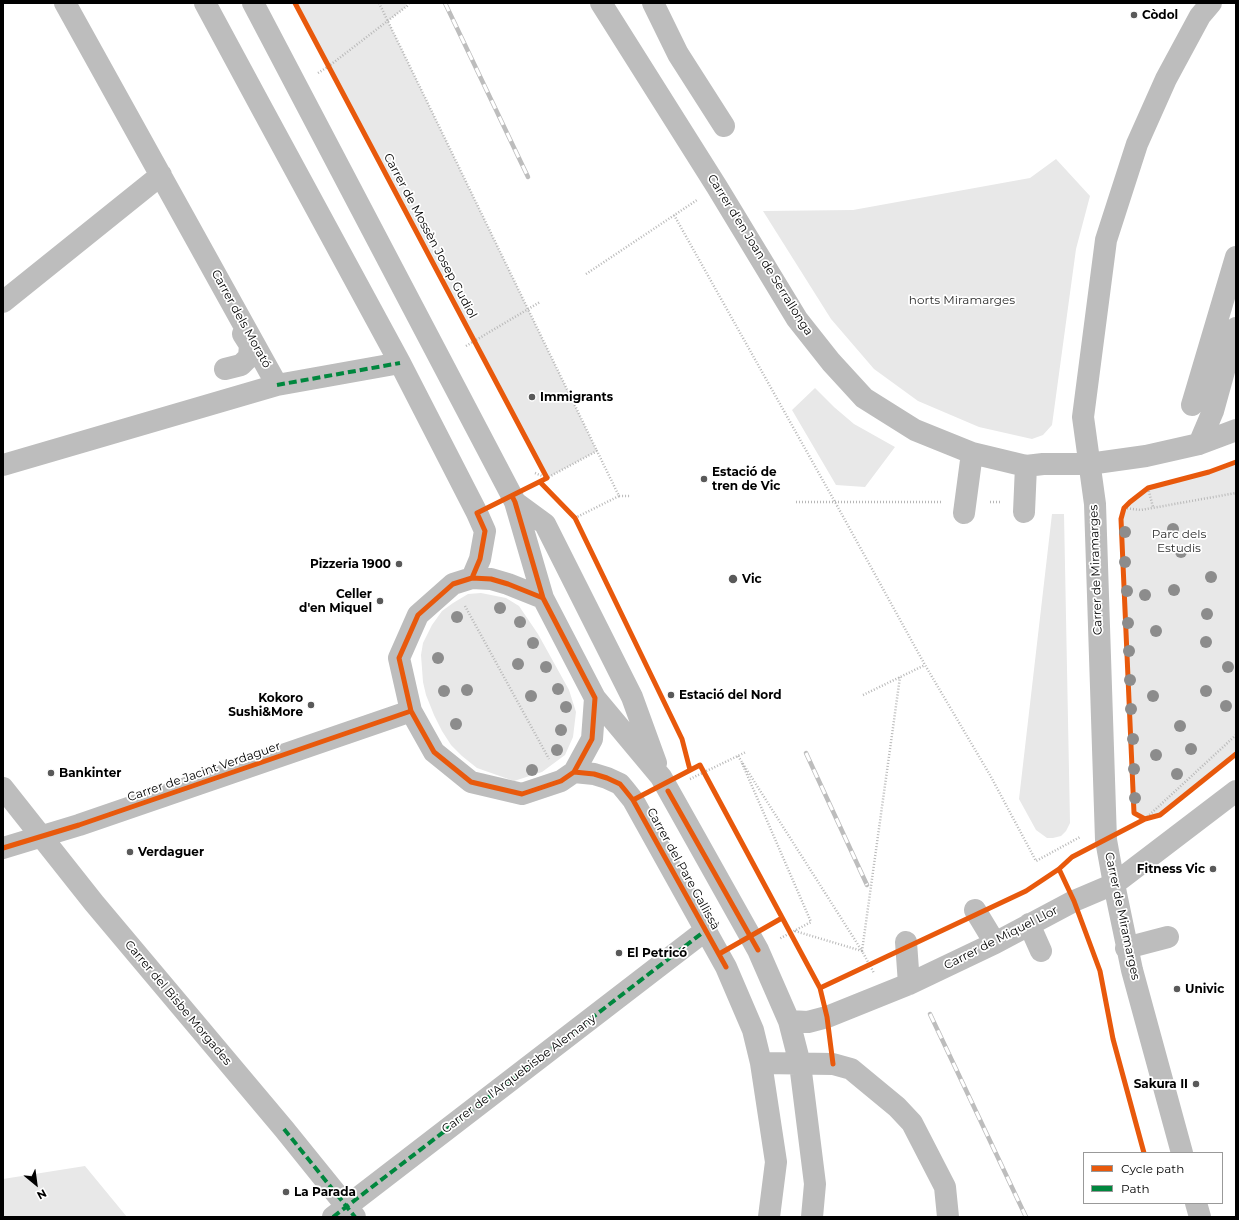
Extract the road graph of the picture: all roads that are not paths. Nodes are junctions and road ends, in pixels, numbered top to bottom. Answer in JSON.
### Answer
{"nodes":[{"id":1,"x":66,"y":3,"type":"edge"},
{"id":2,"x":205,"y":3,"type":"edge"},
{"id":3,"x":254,"y":3,"type":"edge"},
{"id":4,"x":601,"y":3,"type":"edge"},
{"id":5,"x":653,"y":3,"type":"edge"},
{"id":6,"x":1211,"y":3,"type":"edge"},
{"id":7,"x":724,"y":126,"type":"dead end"},
{"id":8,"x":161,"y":175,"type":"junction"},
{"id":9,"x":1236,"y":257,"type":"edge"},
{"id":10,"x":3,"y":302,"type":"edge"},
{"id":11,"x":1236,"y":328,"type":"edge"},
{"id":12,"x":400,"y":362,"type":"junction"},
{"id":13,"x":225,"y":369,"type":"dead end"},
{"id":14,"x":277,"y":385,"type":"junction"},
{"id":15,"x":1192,"y":405,"type":"dead end"},
{"id":16,"x":1236,"y":430,"type":"edge"},
{"id":17,"x":1199,"y":444,"type":"junction"},
{"id":18,"x":972,"y":453,"type":"junction"},
{"id":19,"x":1089,"y":464,"type":"junction"},
{"id":20,"x":3,"y":465,"type":"edge"},
{"id":21,"x":1026,"y":466,"type":"junction"},
{"id":22,"x":512,"y":495,"type":"junction"},
{"id":23,"x":1024,"y":507,"type":"road end"},
{"id":24,"x":964,"y":508,"type":"road end"},
{"id":25,"x":462,"y":581,"type":"junction"},
{"id":26,"x":542,"y":598,"type":"junction"},
{"id":27,"x":618,"y":670,"type":"junction"},
{"id":28,"x":595,"y":698,"type":"junction"},
{"id":29,"x":411,"y":711,"type":"junction"},
{"id":30,"x":567,"y":776,"type":"junction"},
{"id":31,"x":661,"y":777,"type":"junction"},
{"id":32,"x":3,"y":788,"type":"edge"},
{"id":33,"x":1236,"y":791,"type":"edge"},
{"id":34,"x":42,"y":836,"type":"junction"},
{"id":35,"x":3,"y":848,"type":"edge"},
{"id":36,"x":1114,"y":884,"type":"junction"},
{"id":37,"x":975,"y":910,"type":"dead end"},
{"id":38,"x":1029,"y":924,"type":"junction"},
{"id":39,"x":706,"y":930,"type":"junction"},
{"id":40,"x":1168,"y":937,"type":"dead end"},
{"id":41,"x":995,"y":943,"type":"junction"},
{"id":42,"x":906,"y":945,"type":"road end"},
{"id":43,"x":1126,"y":948,"type":"junction"},
{"id":44,"x":1041,"y":951,"type":"dead end"},
{"id":45,"x":909,"y":984,"type":"junction"},
{"id":46,"x":789,"y":1021,"type":"junction"},
{"id":47,"x":761,"y":1063,"type":"junction"},
{"id":48,"x":800,"y":1064,"type":"junction"},
{"id":49,"x":1182,"y":1152,"type":"edge"},
{"id":50,"x":813,"y":1163,"type":"junction"},
{"id":51,"x":1196,"y":1204,"type":"edge"},
{"id":52,"x":345,"y":1213,"type":"edge"},
{"id":53,"x":769,"y":1217,"type":"edge"},
{"id":54,"x":812,"y":1217,"type":"edge"},
{"id":55,"x":825,"y":1217,"type":"edge"},
{"id":56,"x":948,"y":1217,"type":"edge"},
{"id":57,"x":1200,"y":1217,"type":"edge"}],
"edges":[{"from":1,"to":8,"type":"street","name":"Carrer dels Morató"},
{"from":2,"to":12,"type":"street"},
{"from":3,"to":22,"type":"street"},
{"from":4,"to":18,"type":"street","name":"Carrer d'en Joan de Serrallonga"},
{"from":5,"to":7,"type":"street"},
{"from":6,"to":19,"type":"street","name":"Carrer de Miramarges"},
{"from":8,"to":10,"type":"street"},
{"from":8,"to":13,"type":"street"},
{"from":8,"to":14,"type":"street","name":"Carrer dels Morató"},
{"from":9,"to":15,"type":"street"},
{"from":11,"to":17,"type":"street"},
{"from":12,"to":14,"type":"street"},
{"from":12,"to":25,"type":"street"},
{"from":14,"to":20,"type":"street"},
{"from":16,"to":17,"type":"street","name":"Carrer d'en Joan de Serrallonga"},
{"from":17,"to":19,"type":"street","name":"Carrer d'en Joan de Serrallonga"},
{"from":18,"to":21,"type":"street","name":"Carrer d'en Joan de Serrallonga"},
{"from":18,"to":24,"type":"street"},
{"from":19,"to":21,"type":"street","name":"Carrer d'en Joan de Serrallonga"},
{"from":19,"to":36,"type":"street","name":"Carrer de Miramarges"},
{"from":21,"to":23,"type":"street"},
{"from":22,"to":26,"type":"street"},
{"from":22,"to":27,"type":"street"},
{"from":25,"to":26,"type":"street"},
{"from":25,"to":29,"type":"street"},
{"from":26,"to":28,"type":"street","name":"Carrer del Pare Gallissà"},
{"from":27,"to":28,"type":"street"},
{"from":27,"to":31,"type":"street"},
{"from":28,"to":30,"type":"street"},
{"from":28,"to":31,"type":"street","name":"Carrer del Pare Gallissà"},
{"from":29,"to":30,"type":"street"},
{"from":29,"to":34,"type":"street","name":"Carrer de Jacint Verdaguer"},
{"from":30,"to":39,"type":"street","name":"Carrer del Pare Gallissà"},
{"from":31,"to":46,"type":"street","name":"Carrer del Pare Gallissà"},
{"from":32,"to":34,"type":"street","name":"Carrer del Bisbe Morgades"},
{"from":33,"to":36,"type":"street","name":"Carrer de Miquel Llor"},
{"from":34,"to":35,"type":"street","name":"Carrer de Jacint Verdaguer"},
{"from":34,"to":52,"type":"street","name":"Carrer del Bisbe Morgades"},
{"from":36,"to":38,"type":"street","name":"Carrer de Miquel Llor"},
{"from":36,"to":43,"type":"street","name":"Carrer de Miramarges"},
{"from":37,"to":41,"type":"street"},
{"from":38,"to":41,"type":"street","name":"Carrer de Miquel Llor"},
{"from":38,"to":44,"type":"street"},
{"from":39,"to":47,"type":"street","name":"Carrer del Pare Gallissà"},
{"from":39,"to":52,"type":"street","name":"Carrer de l'Arquebisbe Alemany"},
{"from":40,"to":43,"type":"street"},
{"from":41,"to":45,"type":"street","name":"Carrer de Miquel Llor"},
{"from":42,"to":45,"type":"street"},
{"from":43,"to":49,"type":"street","name":"Carrer de Miramarges"},
{"from":45,"to":46,"type":"street","name":"Carrer de Miquel Llor"},
{"from":46,"to":48,"type":"street","name":"Carrer del Pare Gallissà"},
{"from":47,"to":48,"type":"street"},
{"from":47,"to":53,"type":"street","name":"Carrer del Pare Gallissà"},
{"from":48,"to":50,"type":"street","name":"Carrer del Pare Gallissà"},
{"from":48,"to":56,"type":"street"},
{"from":50,"to":54,"type":"street","name":"Carrer del Pare Gallissà"},
{"from":50,"to":55,"type":"street"},
{"from":51,"to":57,"type":"street"}]}
